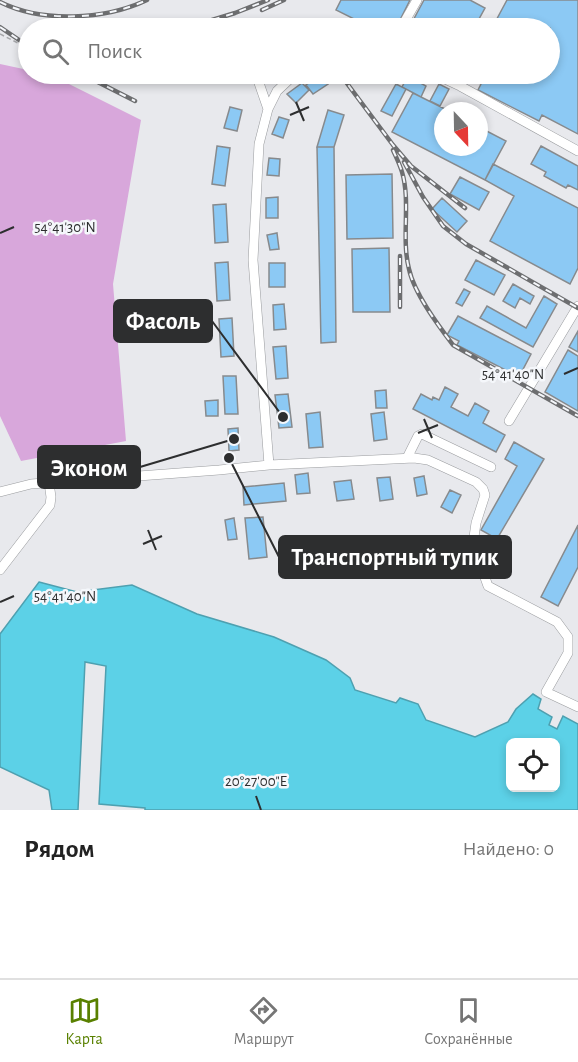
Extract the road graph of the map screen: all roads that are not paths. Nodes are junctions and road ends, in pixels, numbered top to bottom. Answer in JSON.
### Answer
{"nodes":[{"id":1,"x":417,"y":0,"type":"edge"},
{"id":2,"x":407,"y":18,"type":"edge"},
{"id":3,"x":262,"y":84,"type":"edge"},
{"id":4,"x":280,"y":84,"type":"edge"},
{"id":5,"x":456,"y":84,"type":"edge"},
{"id":6,"x":268,"y":109,"type":"junction"},
{"id":7,"x":578,"y":151,"type":"edge"},
{"id":8,"x":578,"y":306,"type":"edge"},
{"id":9,"x":509,"y":421,"type":"dead end"},
{"id":10,"x":407,"y":458,"type":"junction"},
{"id":11,"x":269,"y":465,"type":"junction"},
{"id":12,"x":491,"y":467,"type":"dead end"},
{"id":13,"x":49,"y":483,"type":"junction"},
{"id":14,"x":0,"y":492,"type":"edge"},
{"id":15,"x":0,"y":570,"type":"edge"},
{"id":16,"x":578,"y":707,"type":"edge"}],
"edges":[{"from":1,"to":2,"type":"street"},
{"from":3,"to":6,"type":"street"},
{"from":4,"to":6,"type":"street"},
{"from":5,"to":7,"type":"street"},
{"from":6,"to":11,"type":"street"},
{"from":8,"to":9,"type":"street"},
{"from":10,"to":11,"type":"street"},
{"from":10,"to":12,"type":"street"},
{"from":10,"to":16,"type":"street"},
{"from":11,"to":13,"type":"street"},
{"from":13,"to":14,"type":"street"},
{"from":13,"to":15,"type":"street"}]}
